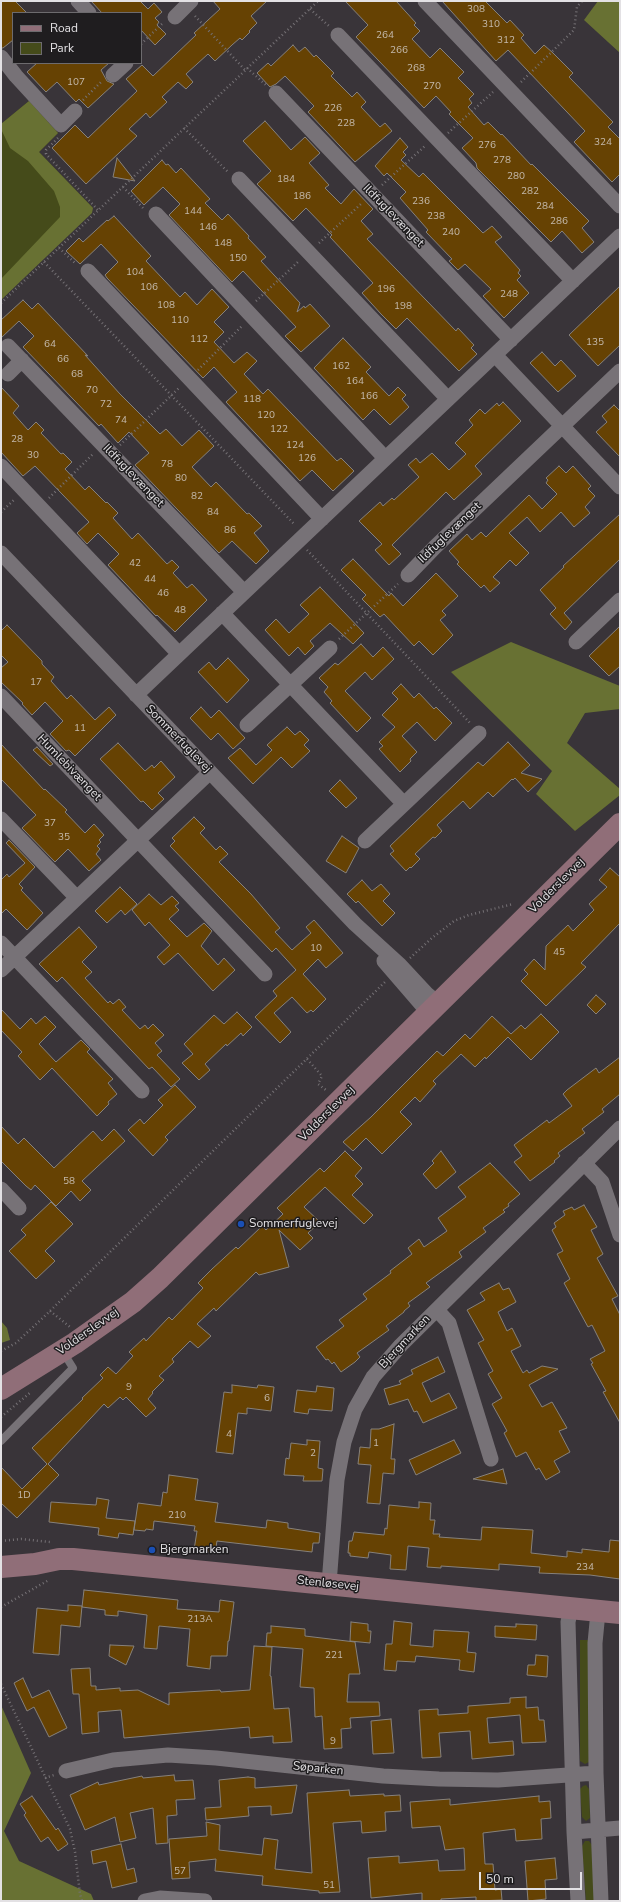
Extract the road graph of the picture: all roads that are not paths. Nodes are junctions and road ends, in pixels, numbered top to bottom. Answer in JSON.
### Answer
{"nodes":[{"id":1,"x":78,"y":1,"type":"edge"},
{"id":2,"x":425,"y":1,"type":"edge"},
{"id":3,"x":186,"y":3,"type":"edge"},
{"id":4,"x":88,"y":12,"type":"edge"},
{"id":5,"x":174,"y":17,"type":"road end"},
{"id":6,"x":338,"y":35,"type":"road end"},
{"id":7,"x":1,"y":57,"type":"edge"},
{"id":8,"x":125,"y":64,"type":"edge"},
{"id":9,"x":113,"y":75,"type":"road end"},
{"id":10,"x":276,"y":93,"type":"road end"},
{"id":11,"x":75,"y":111,"type":"road end"},
{"id":12,"x":239,"y":179,"type":"road end"},
{"id":13,"x":620,"y":206,"type":"edge"},
{"id":14,"x":156,"y":214,"type":"road end"},
{"id":15,"x":620,"y":236,"type":"edge"},
{"id":16,"x":88,"y":271,"type":"road end"},
{"id":17,"x":573,"y":281,"type":"junction"},
{"id":18,"x":511,"y":340,"type":"junction"},
{"id":19,"x":8,"y":346,"type":"dead end"},
{"id":20,"x":495,"y":355,"type":"junction"},
{"id":21,"x":22,"y":360,"type":"junction"},
{"id":22,"x":620,"y":371,"type":"edge"},
{"id":23,"x":8,"y":374,"type":"dead end"},
{"id":24,"x":448,"y":399,"type":"junction"},
{"id":25,"x":562,"y":426,"type":"junction"},
{"id":26,"x":385,"y":458,"type":"junction"},
{"id":27,"x":1,"y":466,"type":"edge"},
{"id":28,"x":620,"y":487,"type":"edge"},
{"id":29,"x":322,"y":519,"type":"junction"},
{"id":30,"x":1,"y":553,"type":"edge"},
{"id":31,"x":408,"y":575,"type":"road end"},
{"id":32,"x":244,"y":592,"type":"junction"},
{"id":33,"x":620,"y":600,"type":"edge"},
{"id":34,"x":222,"y":613,"type":"junction"},
{"id":35,"x":576,"y":642,"type":"dead end"},
{"id":36,"x":330,"y":648,"type":"road end"},
{"id":37,"x":179,"y":654,"type":"junction"},
{"id":38,"x":290,"y":685,"type":"junction"},
{"id":39,"x":136,"y":695,"type":"junction"},
{"id":40,"x":1,"y":696,"type":"edge"},
{"id":41,"x":248,"y":725,"type":"dead end"},
{"id":42,"x":479,"y":733,"type":"road end"},
{"id":43,"x":210,"y":772,"type":"junction"},
{"id":44,"x":404,"y":804,"type":"junction"},
{"id":45,"x":1,"y":819,"type":"edge"},
{"id":46,"x":620,"y":824,"type":"edge"},
{"id":47,"x":138,"y":840,"type":"junction"},
{"id":48,"x":365,"y":841,"type":"dead end"},
{"id":49,"x":77,"y":898,"type":"junction"},
{"id":50,"x":1,"y":943,"type":"edge"},
{"id":51,"x":15,"y":958,"type":"junction"},
{"id":52,"x":1,"y":970,"type":"edge"},
{"id":53,"x":265,"y":974,"type":"dead end"},
{"id":54,"x":433,"y":1008,"type":"junction"},
{"id":55,"x":142,"y":1091,"type":"dead end"},
{"id":56,"x":620,"y":1128,"type":"edge"},
{"id":57,"x":584,"y":1163,"type":"junction"},
{"id":58,"x":1,"y":1189,"type":"edge"},
{"id":59,"x":19,"y":1208,"type":"dead end"},
{"id":60,"x":620,"y":1235,"type":"edge"},
{"id":61,"x":437,"y":1310,"type":"junction"},
{"id":62,"x":62,"y":1351,"type":"junction"},
{"id":63,"x":5,"y":1385,"type":"edge"},
{"id":64,"x":1,"y":1440,"type":"edge"},
{"id":65,"x":491,"y":1459,"type":"dead end"},
{"id":66,"x":35,"y":1564,"type":"junction"},
{"id":67,"x":1,"y":1567,"type":"edge"},
{"id":68,"x":1,"y":1578,"type":"edge"},
{"id":69,"x":329,"y":1584,"type":"junction"},
{"id":70,"x":571,"y":1608,"type":"junction"},
{"id":71,"x":598,"y":1612,"type":"junction"},
{"id":72,"x":620,"y":1613,"type":"edge"},
{"id":73,"x":66,"y":1771,"type":"dead end"},
{"id":74,"x":596,"y":1773,"type":"junction"},
{"id":75,"x":572,"y":1775,"type":"junction"},
{"id":76,"x":620,"y":1828,"type":"edge"},
{"id":77,"x":597,"y":1830,"type":"junction"},
{"id":78,"x":574,"y":1832,"type":"junction"},
{"id":79,"x":145,"y":1901,"type":"edge"},
{"id":80,"x":205,"y":1901,"type":"edge"},
{"id":81,"x":578,"y":1901,"type":"edge"},
{"id":82,"x":601,"y":1901,"type":"edge"}],
"edges":[{"from":1,"to":4,"type":"street"},
{"from":2,"to":13,"type":"street"},
{"from":3,"to":5,"type":"street"},
{"from":6,"to":17,"type":"street"},
{"from":7,"to":11,"type":"street"},
{"from":8,"to":9,"type":"street"},
{"from":10,"to":18,"type":"street","name":"Ildfuglevænget"},
{"from":12,"to":24,"type":"street"},
{"from":14,"to":26,"type":"street"},
{"from":15,"to":17,"type":"street"},
{"from":16,"to":29,"type":"street"},
{"from":17,"to":18,"type":"street"},
{"from":18,"to":20,"type":"street"},
{"from":19,"to":21,"type":"street","name":"Ildfuglevænget"},
{"from":20,"to":24,"type":"street"},
{"from":20,"to":25,"type":"street"},
{"from":21,"to":23,"type":"street"},
{"from":21,"to":32,"type":"street","name":"Ildfuglevænget"},
{"from":22,"to":25,"type":"street","name":"Ildfuglevænget"},
{"from":24,"to":26,"type":"street"},
{"from":25,"to":28,"type":"street"},
{"from":25,"to":31,"type":"street","name":"Ildfuglevænget"},
{"from":26,"to":29,"type":"street"},
{"from":27,"to":37,"type":"street"},
{"from":29,"to":32,"type":"street"},
{"from":30,"to":39,"type":"street","name":"Sommerfuglevej"},
{"from":32,"to":34,"type":"street"},
{"from":33,"to":35,"type":"street"},
{"from":34,"to":37,"type":"street"},
{"from":34,"to":38,"type":"street"},
{"from":36,"to":38,"type":"street"},
{"from":37,"to":39,"type":"street"},
{"from":38,"to":41,"type":"street"},
{"from":38,"to":44,"type":"street"},
{"from":39,"to":43,"type":"street","name":"Sommerfuglevej"},
{"from":40,"to":47,"type":"street","name":"Humlebivænget"},
{"from":42,"to":44,"type":"street"},
{"from":43,"to":47,"type":"street"},
{"from":43,"to":54,"type":"street","name":"Sommerfuglevej"},
{"from":44,"to":48,"type":"street"},
{"from":45,"to":49,"type":"street"},
{"from":46,"to":54,"type":"street","name":"Volderslevvej"},
{"from":47,"to":49,"type":"street"},
{"from":47,"to":53,"type":"street","name":"Humlebivænget"},
{"from":49,"to":51,"type":"street"},
{"from":50,"to":51,"type":"street"},
{"from":51,"to":52,"type":"street"},
{"from":51,"to":55,"type":"street"},
{"from":54,"to":62,"type":"street","name":"Volderslevvej"},
{"from":56,"to":57,"type":"street","name":"Bjergmarken"},
{"from":57,"to":60,"type":"street"},
{"from":57,"to":61,"type":"street","name":"Bjergmarken"},
{"from":58,"to":59,"type":"street"},
{"from":61,"to":65,"type":"street","name":"Bjergmarken"},
{"from":61,"to":69,"type":"street","name":"Bjergmarken"},
{"from":62,"to":63,"type":"street","name":"Volderslevvej"},
{"from":62,"to":64,"type":"lane"},
{"from":66,"to":67,"type":"street","name":"Stenløsevej"},
{"from":66,"to":68,"type":"street","name":"Stenløsevej"},
{"from":66,"to":69,"type":"street","name":"Stenløsevej"},
{"from":69,"to":70,"type":"street","name":"Stenløsevej"},
{"from":70,"to":71,"type":"street","name":"Stenløsevej"},
{"from":70,"to":75,"type":"street"},
{"from":71,"to":72,"type":"street","name":"Stenløsevej"},
{"from":71,"to":74,"type":"street"},
{"from":73,"to":75,"type":"street","name":"Søparken"},
{"from":74,"to":75,"type":"street","name":"Søparken"},
{"from":74,"to":77,"type":"street"},
{"from":75,"to":78,"type":"street"},
{"from":76,"to":77,"type":"street"},
{"from":77,"to":78,"type":"street"},
{"from":77,"to":82,"type":"street"},
{"from":78,"to":81,"type":"street"},
{"from":79,"to":80,"type":"street"}]}
